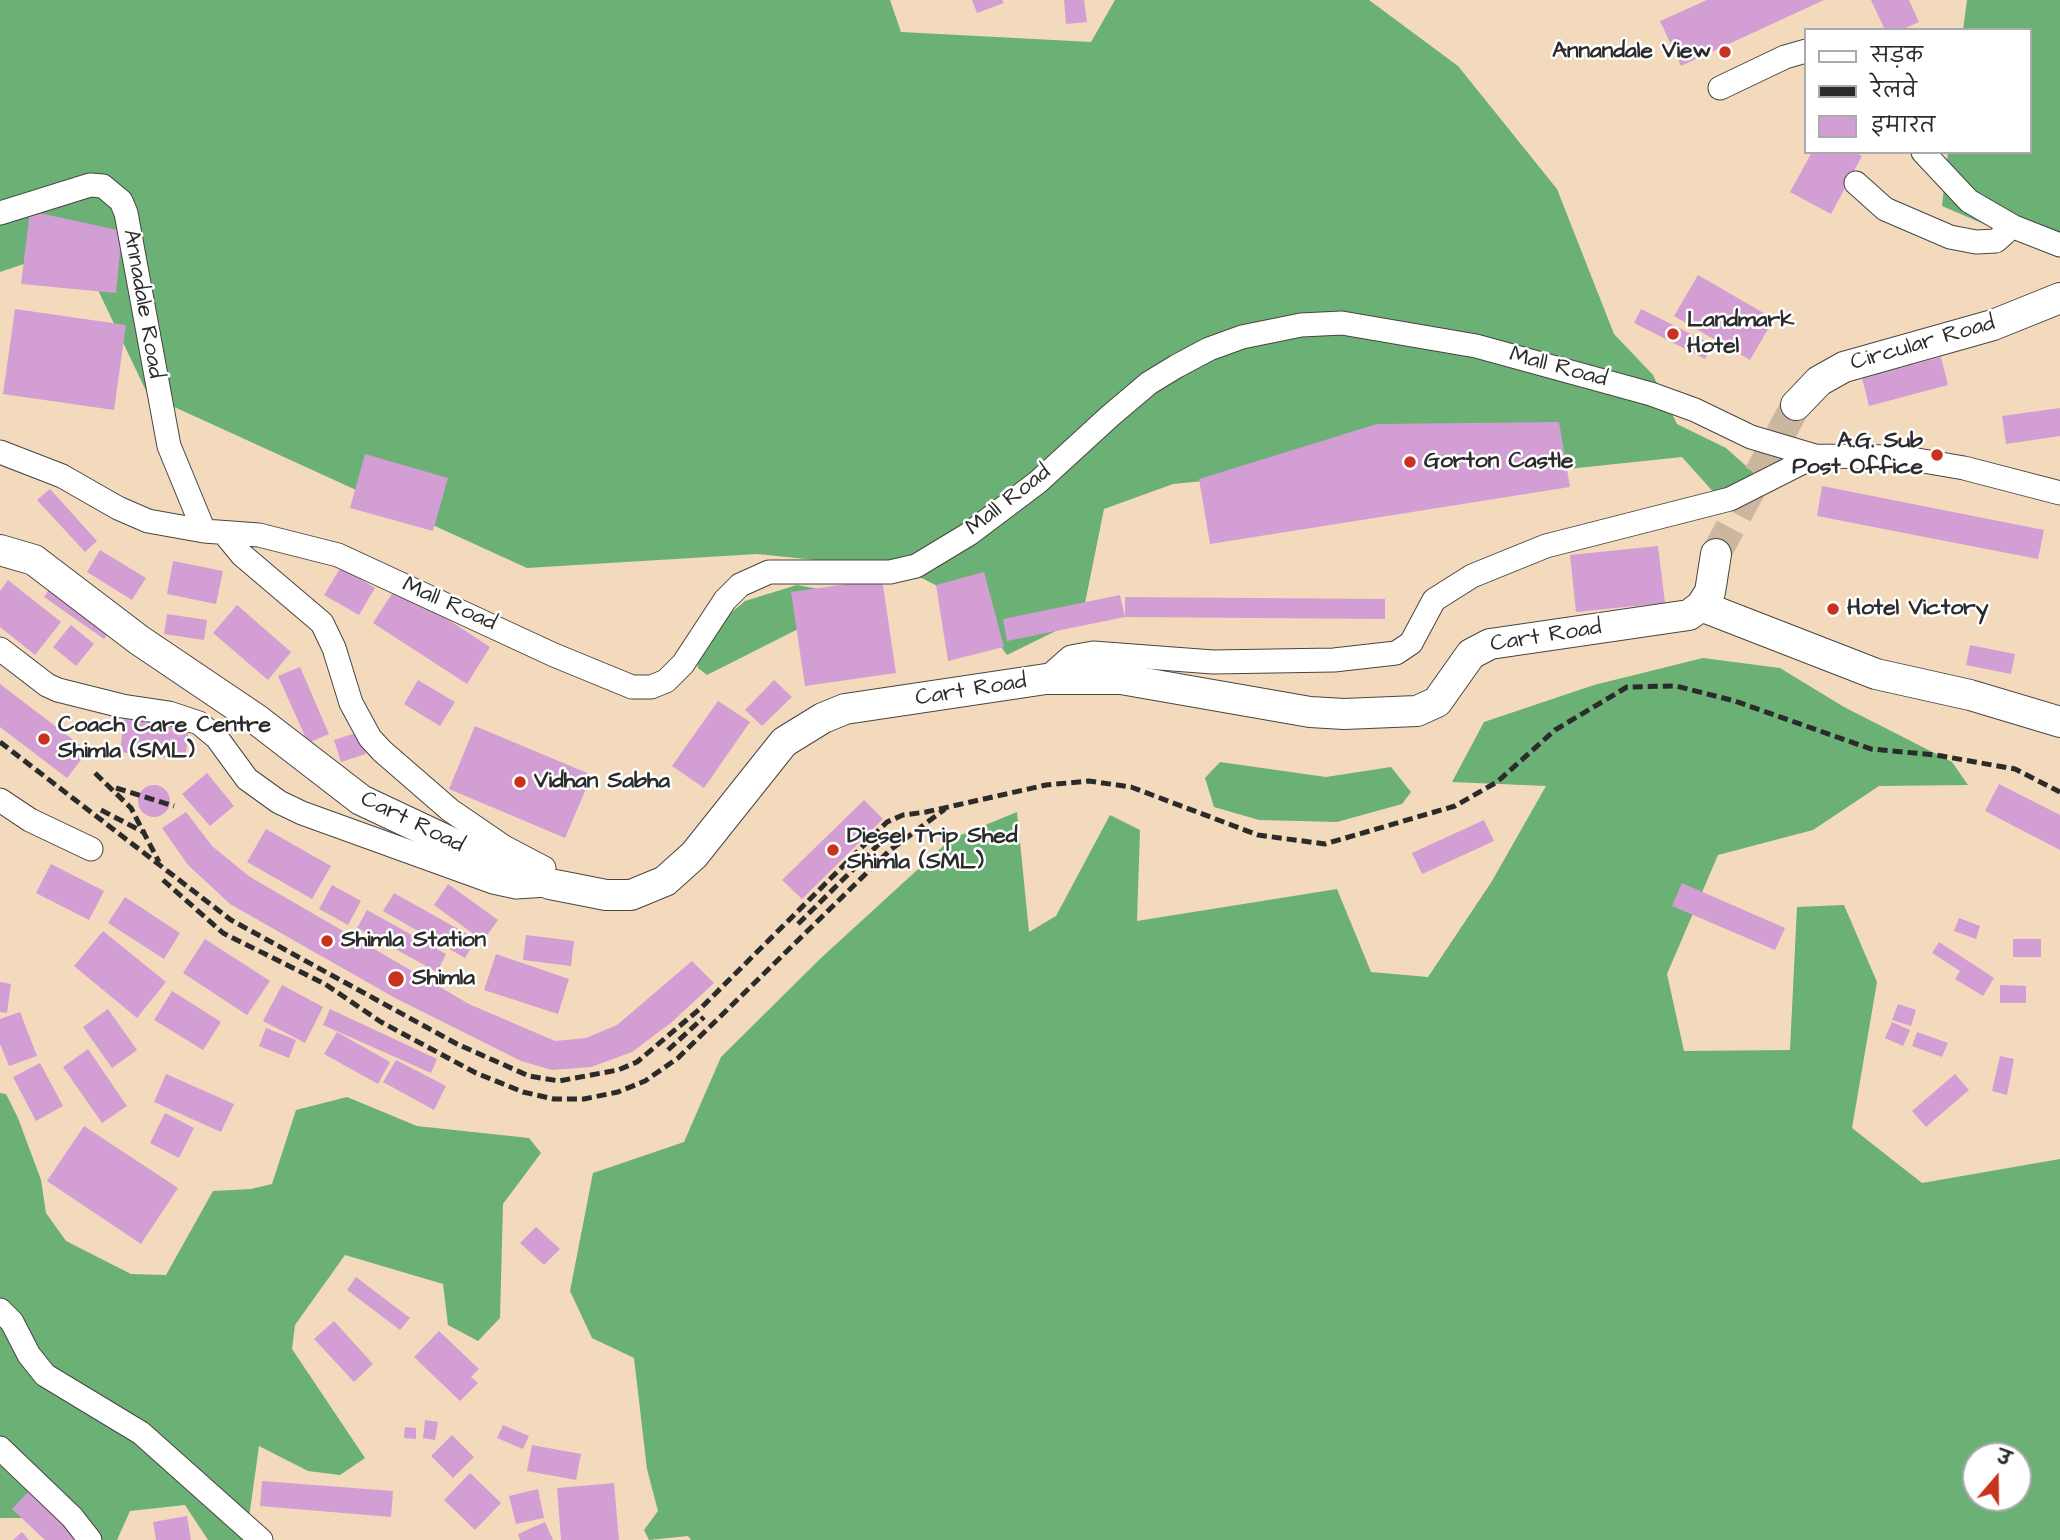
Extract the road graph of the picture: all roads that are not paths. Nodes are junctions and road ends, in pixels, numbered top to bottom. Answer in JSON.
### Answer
{"nodes":[{"id":1,"x":1804,"y":52,"type":"edge"},
{"id":2,"x":1720,"y":88,"type":"dead end"},
{"id":3,"x":1925,"y":154,"type":"edge"},
{"id":4,"x":1856,"y":183,"type":"dead end"},
{"id":5,"x":0,"y":213,"type":"edge"},
{"id":6,"x":2004,"y":221,"type":"junction"},
{"id":7,"x":2060,"y":245,"type":"edge"},
{"id":8,"x":2060,"y":298,"type":"edge"},
{"id":9,"x":1796,"y":405,"type":"tunnel mouth"},
{"id":10,"x":0,"y":452,"type":"edge"},
{"id":11,"x":1815,"y":456,"type":"junction"},
{"id":12,"x":2060,"y":493,"type":"edge"},
{"id":13,"x":214,"y":532,"type":"junction"},
{"id":14,"x":0,"y":550,"type":"edge"},
{"id":15,"x":1716,"y":554,"type":"tunnel mouth"},
{"id":16,"x":1702,"y":606,"type":"junction"},
{"id":17,"x":0,"y":649,"type":"edge"},
{"id":18,"x":1046,"y":680,"type":"junction"},
{"id":19,"x":2060,"y":722,"type":"edge"},
{"id":20,"x":0,"y":800,"type":"edge"},
{"id":21,"x":91,"y":849,"type":"dead end"},
{"id":22,"x":550,"y":884,"type":"junction"},
{"id":23,"x":631,"y":895,"type":"junction"},
{"id":24,"x":0,"y":1310,"type":"edge"},
{"id":25,"x":0,"y":1448,"type":"edge"},
{"id":26,"x":90,"y":1540,"type":"edge"},
{"id":27,"x":261,"y":1540,"type":"edge"}],
"edges":[{"from":1,"to":2,"type":"street"},
{"from":3,"to":6,"type":"street"},
{"from":4,"to":6,"type":"street"},
{"from":5,"to":13,"type":"street","name":"Annadale Road"},
{"from":6,"to":7,"type":"street"},
{"from":8,"to":9,"type":"main road","name":"Circular Road"},
{"from":10,"to":13,"type":"street","name":"Mall Road"},
{"from":11,"to":12,"type":"street","name":"Mall Road"},
{"from":11,"to":13,"type":"street","name":"Mall Road"},
{"from":11,"to":18,"type":"street"},
{"from":13,"to":23,"type":"street"},
{"from":14,"to":22,"type":"main road","name":"Cart Road"},
{"from":15,"to":16,"type":"main road"},
{"from":16,"to":18,"type":"main road","name":"Cart Road"},
{"from":16,"to":19,"type":"main road"},
{"from":17,"to":22,"type":"street"},
{"from":18,"to":23,"type":"main road","name":"Cart Road"},
{"from":20,"to":21,"type":"street"},
{"from":22,"to":23,"type":"main road","name":"Cart Road"},
{"from":24,"to":27,"type":"street"},
{"from":25,"to":26,"type":"street"}]}
